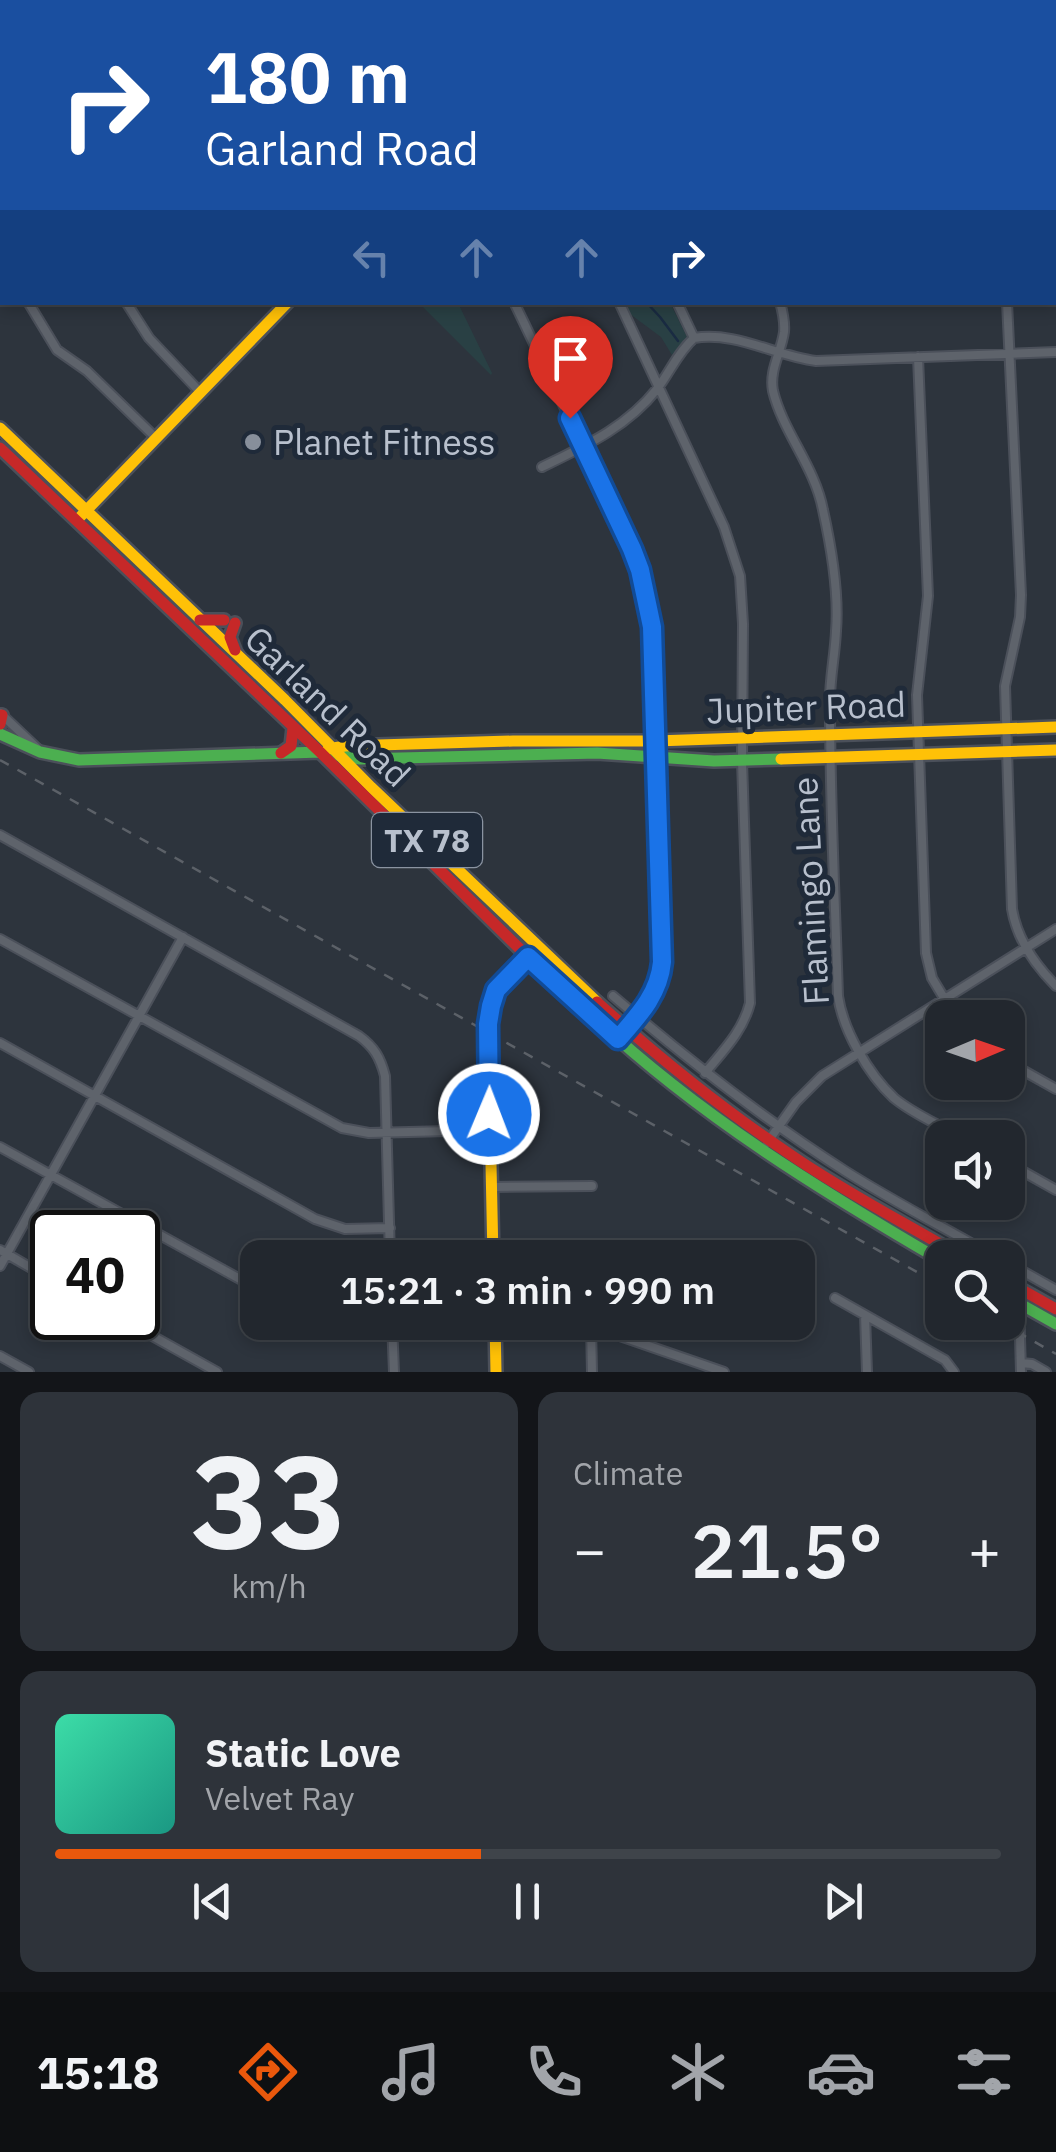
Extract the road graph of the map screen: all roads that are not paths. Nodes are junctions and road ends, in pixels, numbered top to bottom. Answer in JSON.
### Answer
{"nodes":[{"id":1,"x":30,"y":305,"type":"edge"},
{"id":2,"x":128,"y":305,"type":"edge"},
{"id":3,"x":282,"y":305,"type":"edge"},
{"id":4,"x":515,"y":305,"type":"edge"},
{"id":5,"x":620,"y":305,"type":"edge"},
{"id":6,"x":678,"y":305,"type":"edge"},
{"id":7,"x":781,"y":305,"type":"edge"},
{"id":8,"x":1008,"y":305,"type":"edge"},
{"id":9,"x":694,"y":338,"type":"junction"},
{"id":10,"x":1056,"y":352,"type":"edge"},
{"id":11,"x":778,"y":353,"type":"junction"},
{"id":12,"x":1010,"y":354,"type":"junction"},
{"id":13,"x":918,"y":358,"type":"junction"},
{"id":14,"x":658,"y":389,"type":"junction"},
{"id":15,"x":200,"y":394,"type":"junction"},
{"id":16,"x":0,"y":428,"type":"edge"},
{"id":17,"x":157,"y":438,"type":"junction"},
{"id":18,"x":583,"y":447,"type":"junction"},
{"id":19,"x":0,"y":448,"type":"edge"},
{"id":20,"x":542,"y":467,"type":"dead end"},
{"id":21,"x":82,"y":516,"type":"junction"},
{"id":22,"x":200,"y":620,"type":"junction"},
{"id":23,"x":241,"y":660,"type":"junction"},
{"id":24,"x":1,"y":717,"type":"edge"},
{"id":25,"x":1056,"y":727,"type":"edge"},
{"id":26,"x":294,"y":728,"type":"junction"},
{"id":27,"x":1006,"y":729,"type":"junction"},
{"id":28,"x":918,"y":731,"type":"junction"},
{"id":29,"x":0,"y":734,"type":"edge"},
{"id":30,"x":830,"y":734,"type":"junction"},
{"id":31,"x":742,"y":736,"type":"junction"},
{"id":32,"x":568,"y":740,"type":"junction"},
{"id":33,"x":656,"y":741,"type":"junction"},
{"id":34,"x":442,"y":744,"type":"junction"},
{"id":35,"x":1056,"y":750,"type":"edge"},
{"id":36,"x":40,"y":752,"type":"junction"},
{"id":37,"x":281,"y":752,"type":"junction"},
{"id":38,"x":331,"y":752,"type":"junction"},
{"id":39,"x":1006,"y":752,"type":"junction"},
{"id":40,"x":571,"y":754,"type":"junction"},
{"id":41,"x":918,"y":754,"type":"junction"},
{"id":42,"x":450,"y":756,"type":"junction"},
{"id":43,"x":656,"y":758,"type":"junction"},
{"id":44,"x":830,"y":758,"type":"junction"},
{"id":45,"x":742,"y":761,"type":"junction"},
{"id":46,"x":417,"y":830,"type":"junction"},
{"id":47,"x":0,"y":835,"type":"edge"},
{"id":48,"x":407,"y":840,"type":"junction"},
{"id":49,"x":483,"y":893,"type":"junction"},
{"id":50,"x":474,"y":904,"type":"junction"},
{"id":51,"x":1056,"y":928,"type":"edge"},
{"id":52,"x":184,"y":937,"type":"junction"},
{"id":53,"x":0,"y":939,"type":"edge"},
{"id":54,"x":1026,"y":946,"type":"junction"},
{"id":55,"x":533,"y":952,"type":"junction"},
{"id":56,"x":1056,"y":986,"type":"edge"},
{"id":57,"x":613,"y":996,"type":"dead end"},
{"id":58,"x":944,"y":1000,"type":"joint"},
{"id":59,"x":925,"y":1012,"type":"edge"},
{"id":60,"x":637,"y":1016,"type":"junction"},
{"id":61,"x":138,"y":1017,"type":"junction"},
{"id":62,"x":622,"y":1034,"type":"junction"},
{"id":63,"x":0,"y":1043,"type":"edge"},
{"id":64,"x":860,"y":1051,"type":"junction"},
{"id":65,"x":1025,"y":1072,"type":"edge"},
{"id":66,"x":705,"y":1073,"type":"junction"},
{"id":67,"x":1056,"y":1090,"type":"edge"},
{"id":68,"x":94,"y":1096,"type":"junction"},
{"id":69,"x":931,"y":1120,"type":"edge"},
{"id":70,"x":778,"y":1126,"type":"junction"},
{"id":71,"x":489,"y":1130,"type":"junction"},
{"id":72,"x":387,"y":1133,"type":"junction"},
{"id":73,"x":765,"y":1145,"type":"junction"},
{"id":74,"x":0,"y":1147,"type":"edge"},
{"id":75,"x":1025,"y":1173,"type":"edge"},
{"id":76,"x":50,"y":1175,"type":"junction"},
{"id":77,"x":592,"y":1186,"type":"dead end"},
{"id":78,"x":491,"y":1187,"type":"junction"},
{"id":79,"x":1056,"y":1190,"type":"edge"},
{"id":80,"x":390,"y":1228,"type":"junction"},
{"id":81,"x":901,"y":1230,"type":"junction"},
{"id":82,"x":390,"y":1240,"type":"edge"},
{"id":83,"x":492,"y":1240,"type":"edge"},
{"id":84,"x":966,"y":1240,"type":"edge"},
{"id":85,"x":925,"y":1241,"type":"edge"},
{"id":86,"x":925,"y":1248,"type":"edge"},
{"id":87,"x":3,"y":1252,"type":"edge"},
{"id":88,"x":0,"y":1266,"type":"edge"},
{"id":89,"x":30,"y":1267,"type":"edge"},
{"id":90,"x":1025,"y":1273,"type":"edge"},
{"id":91,"x":240,"y":1280,"type":"edge"},
{"id":92,"x":1056,"y":1290,"type":"edge"},
{"id":93,"x":1025,"y":1292,"type":"edge"},
{"id":94,"x":835,"y":1298,"type":"dead end"},
{"id":95,"x":1025,"y":1307,"type":"edge"},
{"id":96,"x":1056,"y":1309,"type":"edge"},
{"id":97,"x":865,"y":1315,"type":"junction"},
{"id":98,"x":1056,"y":1324,"type":"edge"},
{"id":99,"x":160,"y":1340,"type":"edge"},
{"id":100,"x":393,"y":1340,"type":"edge"},
{"id":101,"x":493,"y":1340,"type":"edge"},
{"id":102,"x":591,"y":1340,"type":"edge"},
{"id":103,"x":631,"y":1340,"type":"edge"},
{"id":104,"x":1018,"y":1340,"type":"edge"},
{"id":105,"x":0,"y":1356,"type":"edge"},
{"id":106,"x":683,"y":1358,"type":"junction"},
{"id":107,"x":1021,"y":1368,"type":"edge"},
{"id":108,"x":29,"y":1372,"type":"edge"},
{"id":109,"x":217,"y":1372,"type":"edge"},
{"id":110,"x":394,"y":1372,"type":"edge"},
{"id":111,"x":496,"y":1372,"type":"edge"},
{"id":112,"x":592,"y":1372,"type":"edge"},
{"id":113,"x":684,"y":1372,"type":"edge"},
{"id":114,"x":724,"y":1372,"type":"edge"},
{"id":115,"x":867,"y":1372,"type":"edge"},
{"id":116,"x":954,"y":1372,"type":"edge"},
{"id":117,"x":1046,"y":1372,"type":"edge"}],
"edges":[{"from":1,"to":17,"type":"street"},
{"from":2,"to":15,"type":"street"},
{"from":3,"to":15,"type":"main road"},
{"from":4,"to":18,"type":"street"},
{"from":5,"to":14,"type":"street"},
{"from":6,"to":9,"type":"street"},
{"from":7,"to":11,"type":"street","name":"Flamingo Lane"},
{"from":8,"to":12,"type":"street"},
{"from":9,"to":11,"type":"street"},
{"from":9,"to":14,"type":"street"},
{"from":10,"to":12,"type":"street"},
{"from":11,"to":13,"type":"street"},
{"from":11,"to":30,"type":"street","name":"Flamingo Lane"},
{"from":12,"to":13,"type":"street"},
{"from":12,"to":27,"type":"street"},
{"from":13,"to":28,"type":"street"},
{"from":14,"to":18,"type":"street"},
{"from":14,"to":31,"type":"street"},
{"from":15,"to":17,"type":"main road"},
{"from":16,"to":21,"type":"main road","name":"Garland Road","number":"TX 78"},
{"from":17,"to":21,"type":"main road"},
{"from":18,"to":20,"type":"street"},
{"from":18,"to":33,"type":"street"},
{"from":19,"to":21,"type":"main road","name":"Garland Road","number":"TX 78"},
{"from":21,"to":22,"type":"main road","name":"Garland Road","number":"TX 78"},
{"from":21,"to":26,"type":"main road","name":"Garland Road","number":"TX 78"},
{"from":22,"to":23,"type":"main road","name":"Garland Road","number":"TX 78"},
{"from":22,"to":23,"type":"main road"},
{"from":23,"to":38,"type":"main road","name":"Garland Road","number":"TX 78"},
{"from":24,"to":36,"type":"street"},
{"from":25,"to":27,"type":"main road","name":"Jupiter Road"},
{"from":26,"to":37,"type":"main road"},
{"from":26,"to":38,"type":"main road","name":"Garland Road","number":"TX 78"},
{"from":27,"to":28,"type":"main road","name":"Jupiter Road"},
{"from":27,"to":39,"type":"street"},
{"from":28,"to":30,"type":"main road","name":"Jupiter Road"},
{"from":28,"to":41,"type":"street"},
{"from":29,"to":36,"type":"main road","name":"Jupiter Road"},
{"from":30,"to":31,"type":"main road","name":"Jupiter Road"},
{"from":30,"to":44,"type":"street","name":"Flamingo Lane"},
{"from":31,"to":33,"type":"main road","name":"Jupiter Road"},
{"from":31,"to":45,"type":"street"},
{"from":32,"to":33,"type":"main road","name":"Jupiter Road"},
{"from":32,"to":34,"type":"main road","name":"Jupiter Road"},
{"from":32,"to":40,"type":"main road"},
{"from":33,"to":43,"type":"street"},
{"from":34,"to":38,"type":"main road","name":"Jupiter Road"},
{"from":34,"to":42,"type":"main road"},
{"from":35,"to":39,"type":"main road"},
{"from":36,"to":37,"type":"main road","name":"Jupiter Road"},
{"from":37,"to":38,"type":"main road","name":"Jupiter Road"},
{"from":38,"to":42,"type":"main road","name":"Jupiter Road"},
{"from":38,"to":46,"type":"main road","name":"Garland Road","number":"TX 78"},
{"from":38,"to":48,"type":"main road","name":"Garland Road","number":"TX 78"},
{"from":39,"to":41,"type":"main road","name":"Jupiter Road"},
{"from":39,"to":54,"type":"street"},
{"from":40,"to":42,"type":"main road","name":"Jupiter Road"},
{"from":40,"to":43,"type":"main road","name":"Jupiter Road"},
{"from":41,"to":44,"type":"main road","name":"Jupiter Road"},
{"from":41,"to":58,"type":"street"},
{"from":43,"to":45,"type":"main road","name":"Jupiter Road"},
{"from":43,"to":60,"type":"street"},
{"from":44,"to":45,"type":"main road","name":"Jupiter Road"},
{"from":44,"to":64,"type":"street","name":"Flamingo Lane"},
{"from":45,"to":66,"type":"street"},
{"from":46,"to":48,"type":"main road"},
{"from":46,"to":49,"type":"main road","name":"Garland Road","number":"TX 78"},
{"from":47,"to":52,"type":"street"},
{"from":48,"to":50,"type":"main road","name":"Garland Road","number":"TX 78"},
{"from":49,"to":50,"type":"main road"},
{"from":49,"to":55,"type":"main road","name":"Garland Road","number":"TX 78"},
{"from":50,"to":55,"type":"main road","name":"Garland Road","number":"TX 78"},
{"from":51,"to":54,"type":"street"},
{"from":52,"to":61,"type":"street"},
{"from":52,"to":72,"type":"street"},
{"from":53,"to":61,"type":"street"},
{"from":54,"to":56,"type":"street"},
{"from":54,"to":58,"type":"street"},
{"from":55,"to":62,"type":"main road","name":"Garland Road","number":"TX 78"},
{"from":55,"to":71,"type":"main road"},
{"from":57,"to":60,"type":"street"},
{"from":59,"to":64,"type":"street"},
{"from":60,"to":62,"type":"street"},
{"from":60,"to":66,"type":"street"},
{"from":61,"to":68,"type":"street"},
{"from":61,"to":72,"type":"street"},
{"from":62,"to":73,"type":"main road","name":"Garland Road","number":"TX 78"},
{"from":63,"to":68,"type":"street"},
{"from":64,"to":69,"type":"street","name":"Flamingo Lane"},
{"from":64,"to":70,"type":"street"},
{"from":65,"to":67,"type":"street"},
{"from":66,"to":70,"type":"street"},
{"from":68,"to":76,"type":"street"},
{"from":68,"to":80,"type":"street"},
{"from":70,"to":73,"type":"street"},
{"from":70,"to":84,"type":"street"},
{"from":71,"to":72,"type":"street"},
{"from":71,"to":78,"type":"main road"},
{"from":72,"to":80,"type":"street"},
{"from":73,"to":81,"type":"main road","name":"Garland Road","number":"TX 78"},
{"from":74,"to":76,"type":"street"},
{"from":75,"to":79,"type":"street"},
{"from":76,"to":87,"type":"street"},
{"from":76,"to":91,"type":"street"},
{"from":77,"to":78,"type":"street"},
{"from":78,"to":83,"type":"main road"},
{"from":80,"to":82,"type":"street"},
{"from":81,"to":85,"type":"main road","name":"Garland Road","number":"TX 78"},
{"from":81,"to":86,"type":"main road","name":"Garland Road","number":"TX 78"},
{"from":87,"to":88,"type":"street"},
{"from":87,"to":89,"type":"street"},
{"from":90,"to":92,"type":"street"},
{"from":93,"to":96,"type":"main road"},
{"from":94,"to":97,"type":"street"},
{"from":95,"to":98,"type":"main road"},
{"from":97,"to":115,"type":"street"},
{"from":97,"to":116,"type":"street"},
{"from":99,"to":109,"type":"street"},
{"from":100,"to":110,"type":"street"},
{"from":101,"to":111,"type":"main road"},
{"from":102,"to":112,"type":"street"},
{"from":103,"to":106,"type":"street"},
{"from":104,"to":107,"type":"street"},
{"from":105,"to":108,"type":"street"},
{"from":106,"to":113,"type":"street"},
{"from":106,"to":114,"type":"street"},
{"from":107,"to":117,"type":"street"}]}
